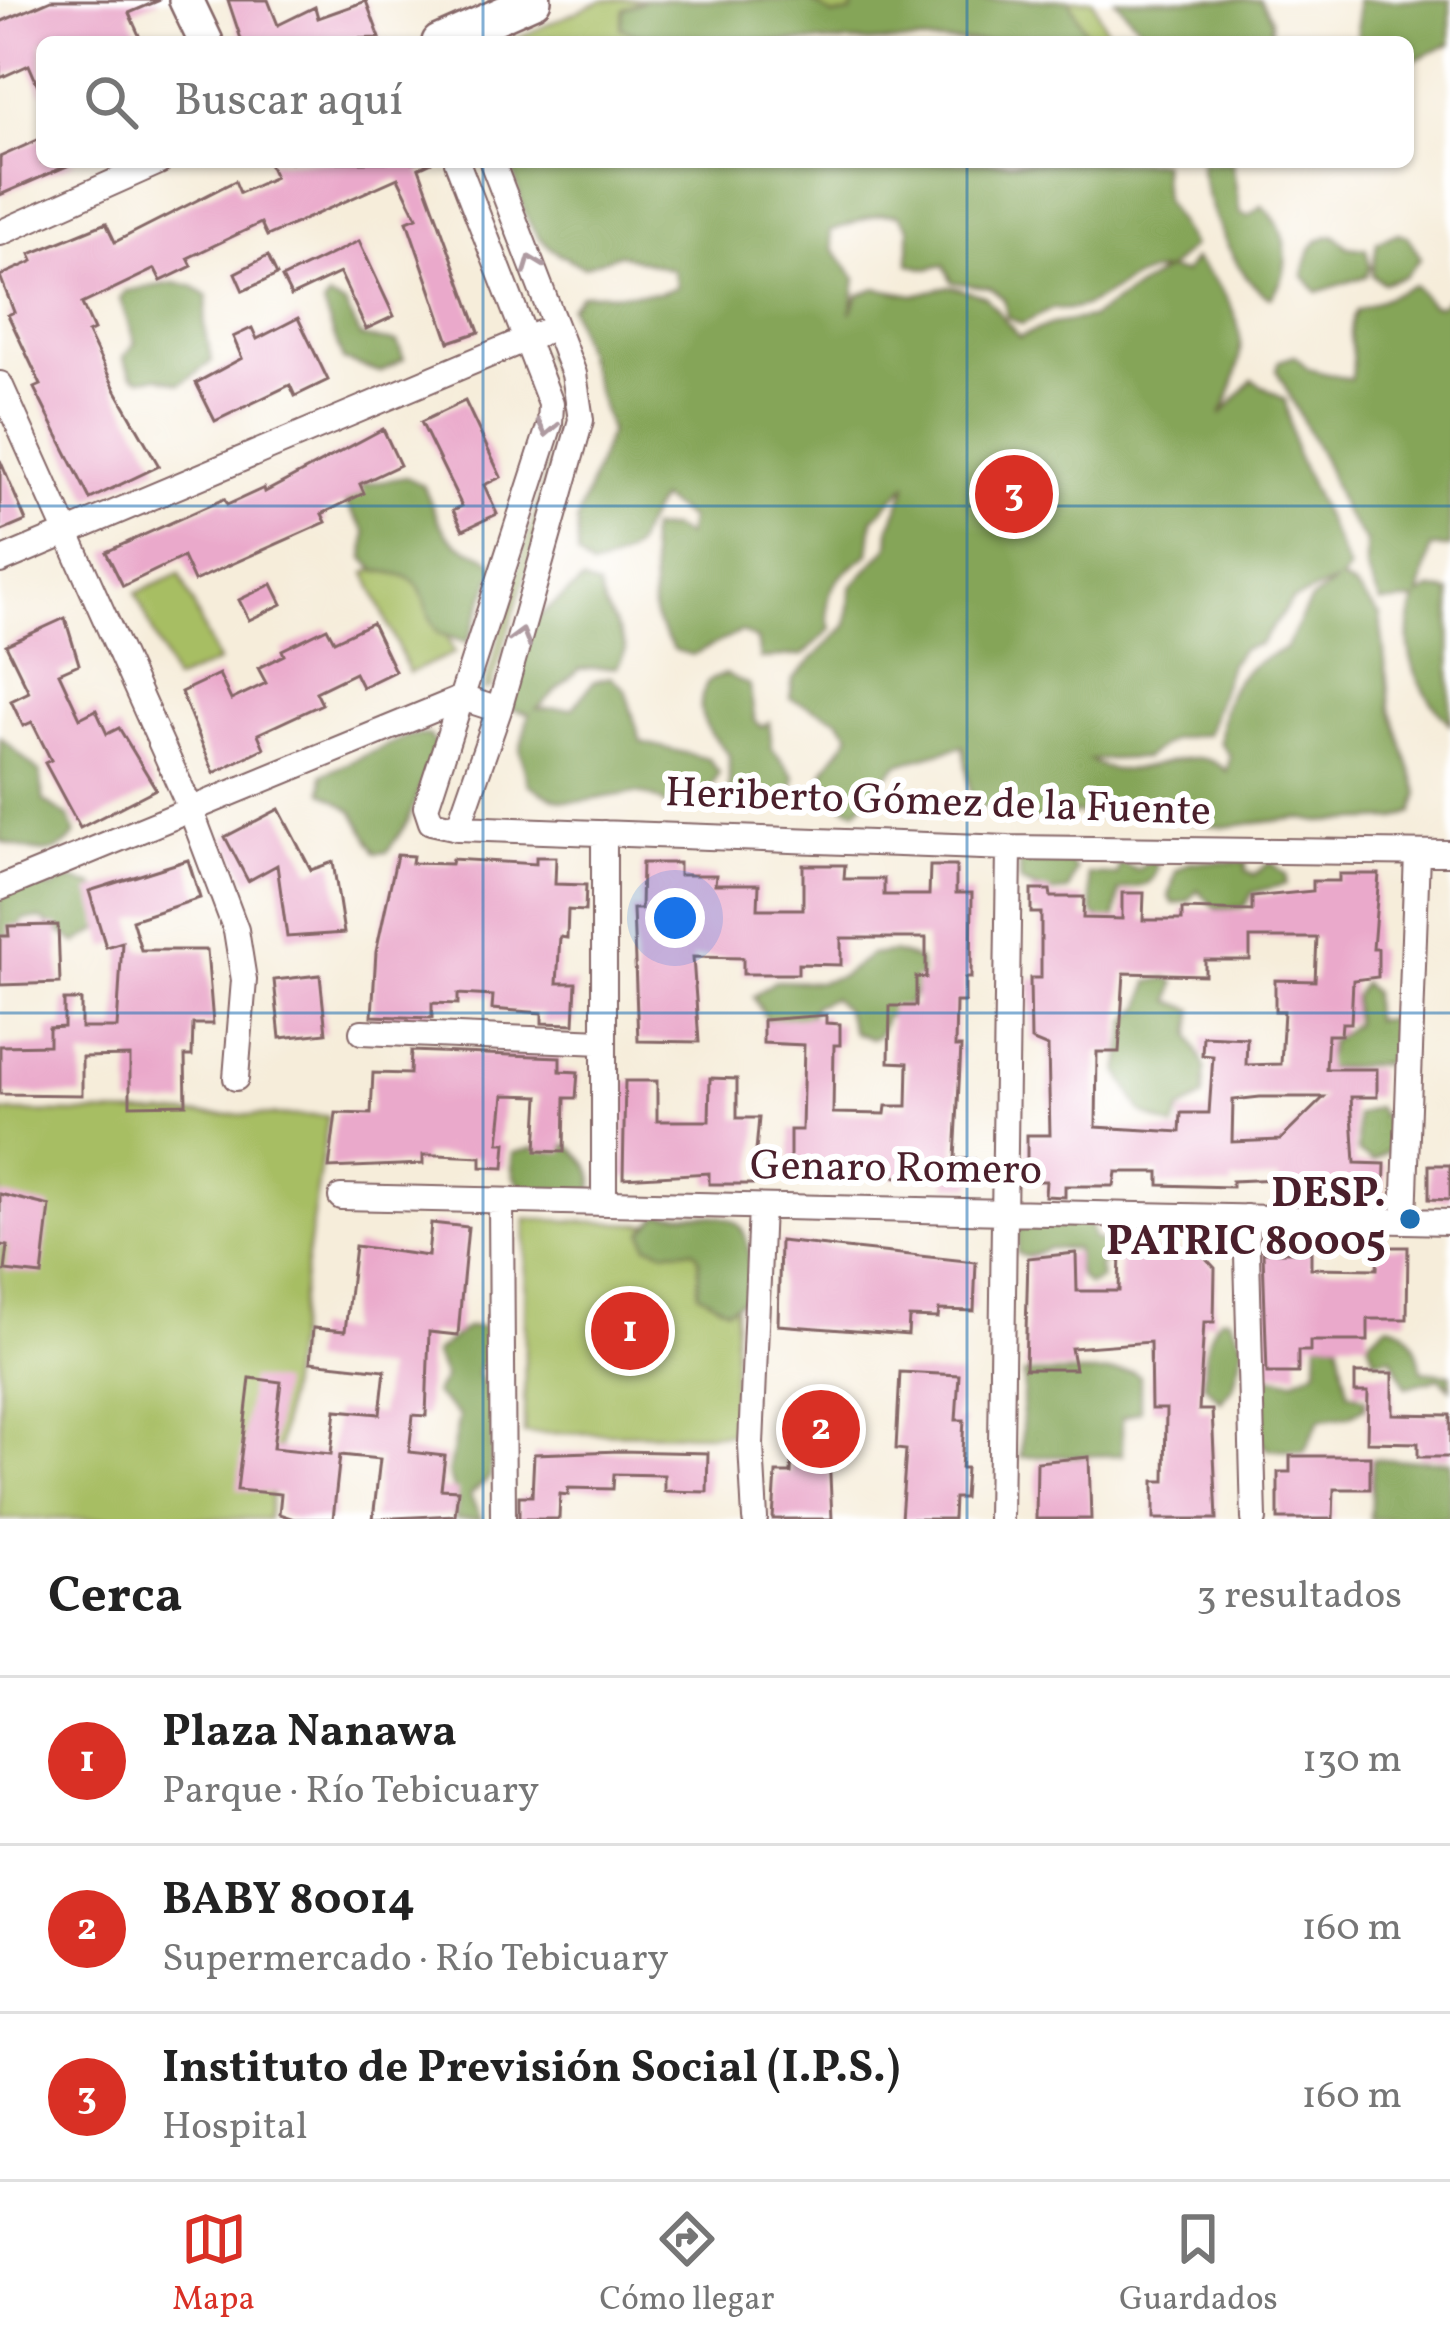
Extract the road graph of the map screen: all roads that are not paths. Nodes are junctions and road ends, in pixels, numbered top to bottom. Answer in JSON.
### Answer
{"nodes":[{"id":1,"x":186,"y":0,"type":"edge"},
{"id":2,"x":534,"y":0,"type":"edge"},
{"id":3,"x":203,"y":36,"type":"edge"},
{"id":4,"x":454,"y":36,"type":"edge"},
{"id":5,"x":145,"y":168,"type":"edge"},
{"id":6,"x":459,"y":168,"type":"edge"},
{"id":7,"x":494,"y":168,"type":"edge"},
{"id":8,"x":0,"y":233,"type":"edge"},
{"id":9,"x":557,"y":327,"type":"junction"},
{"id":10,"x":529,"y":338,"type":"junction"},
{"id":11,"x":0,"y":384,"type":"edge"},
{"id":12,"x":66,"y":535,"type":"junction"},
{"id":13,"x":0,"y":561,"type":"edge"},
{"id":14,"x":462,"y":698,"type":"junction"},
{"id":15,"x":499,"y":710,"type":"junction"},
{"id":16,"x":190,"y":808,"type":"junction"},
{"id":17,"x":458,"y":828,"type":"junction"},
{"id":18,"x":604,"y":833,"type":"junction"},
{"id":19,"x":1009,"y":848,"type":"junction"},
{"id":20,"x":1417,"y":853,"type":"junction"},
{"id":21,"x":1450,"y":854,"type":"edge"},
{"id":22,"x":0,"y":888,"type":"edge"},
{"id":23,"x":362,"y":1032,"type":"dead end"},
{"id":24,"x":603,"y":1042,"type":"junction"},
{"id":25,"x":236,"y":1078,"type":"dead end"},
{"id":26,"x":341,"y":1197,"type":"dead end"},
{"id":27,"x":501,"y":1201,"type":"junction"},
{"id":28,"x":604,"y":1202,"type":"junction"},
{"id":29,"x":761,"y":1208,"type":"junction"},
{"id":30,"x":1005,"y":1210,"type":"junction"},
{"id":31,"x":1246,"y":1217,"type":"junction"},
{"id":32,"x":1404,"y":1220,"type":"junction"},
{"id":33,"x":1450,"y":1222,"type":"edge"},
{"id":34,"x":503,"y":1519,"type":"edge"},
{"id":35,"x":755,"y":1519,"type":"edge"},
{"id":36,"x":1000,"y":1519,"type":"edge"},
{"id":37,"x":1254,"y":1519,"type":"edge"}],
"edges":[{"from":1,"to":3,"type":"street"},
{"from":2,"to":4,"type":"street"},
{"from":5,"to":8,"type":"street"},
{"from":6,"to":10,"type":"street"},
{"from":9,"to":7,"type":"street","one_way":true},
{"from":9,"to":10,"type":"street"},
{"from":15,"to":9,"type":"street","one_way":true},
{"from":10,"to":12,"type":"street"},
{"from":10,"to":14,"type":"street","one_way":true},
{"from":11,"to":12,"type":"street"},
{"from":12,"to":13,"type":"street"},
{"from":12,"to":16,"type":"street"},
{"from":14,"to":15,"type":"street"},
{"from":14,"to":16,"type":"street"},
{"from":14,"to":17,"type":"street","name":"Heriberto Gómez de la Fuente"},
{"from":15,"to":17,"type":"street"},
{"from":16,"to":22,"type":"street"},
{"from":16,"to":25,"type":"street"},
{"from":17,"to":18,"type":"street","name":"Heriberto Gómez de la Fuente"},
{"from":18,"to":19,"type":"street","name":"Heriberto Gómez de la Fuente"},
{"from":18,"to":24,"type":"street"},
{"from":19,"to":20,"type":"street","name":"Heriberto Gómez de la Fuente"},
{"from":19,"to":30,"type":"street"},
{"from":20,"to":21,"type":"street","name":"Heriberto Gómez de la Fuente"},
{"from":20,"to":32,"type":"street"},
{"from":23,"to":24,"type":"street"},
{"from":24,"to":28,"type":"street"},
{"from":26,"to":27,"type":"street","name":"Genaro Romero"},
{"from":27,"to":28,"type":"street","name":"Genaro Romero"},
{"from":27,"to":34,"type":"street"},
{"from":28,"to":29,"type":"street","name":"Genaro Romero"},
{"from":29,"to":30,"type":"street","name":"Genaro Romero"},
{"from":29,"to":35,"type":"street"},
{"from":30,"to":31,"type":"street","name":"Genaro Romero"},
{"from":30,"to":36,"type":"street"},
{"from":31,"to":32,"type":"street","name":"Genaro Romero"},
{"from":31,"to":37,"type":"street"},
{"from":32,"to":33,"type":"street","name":"Genaro Romero"}]}
